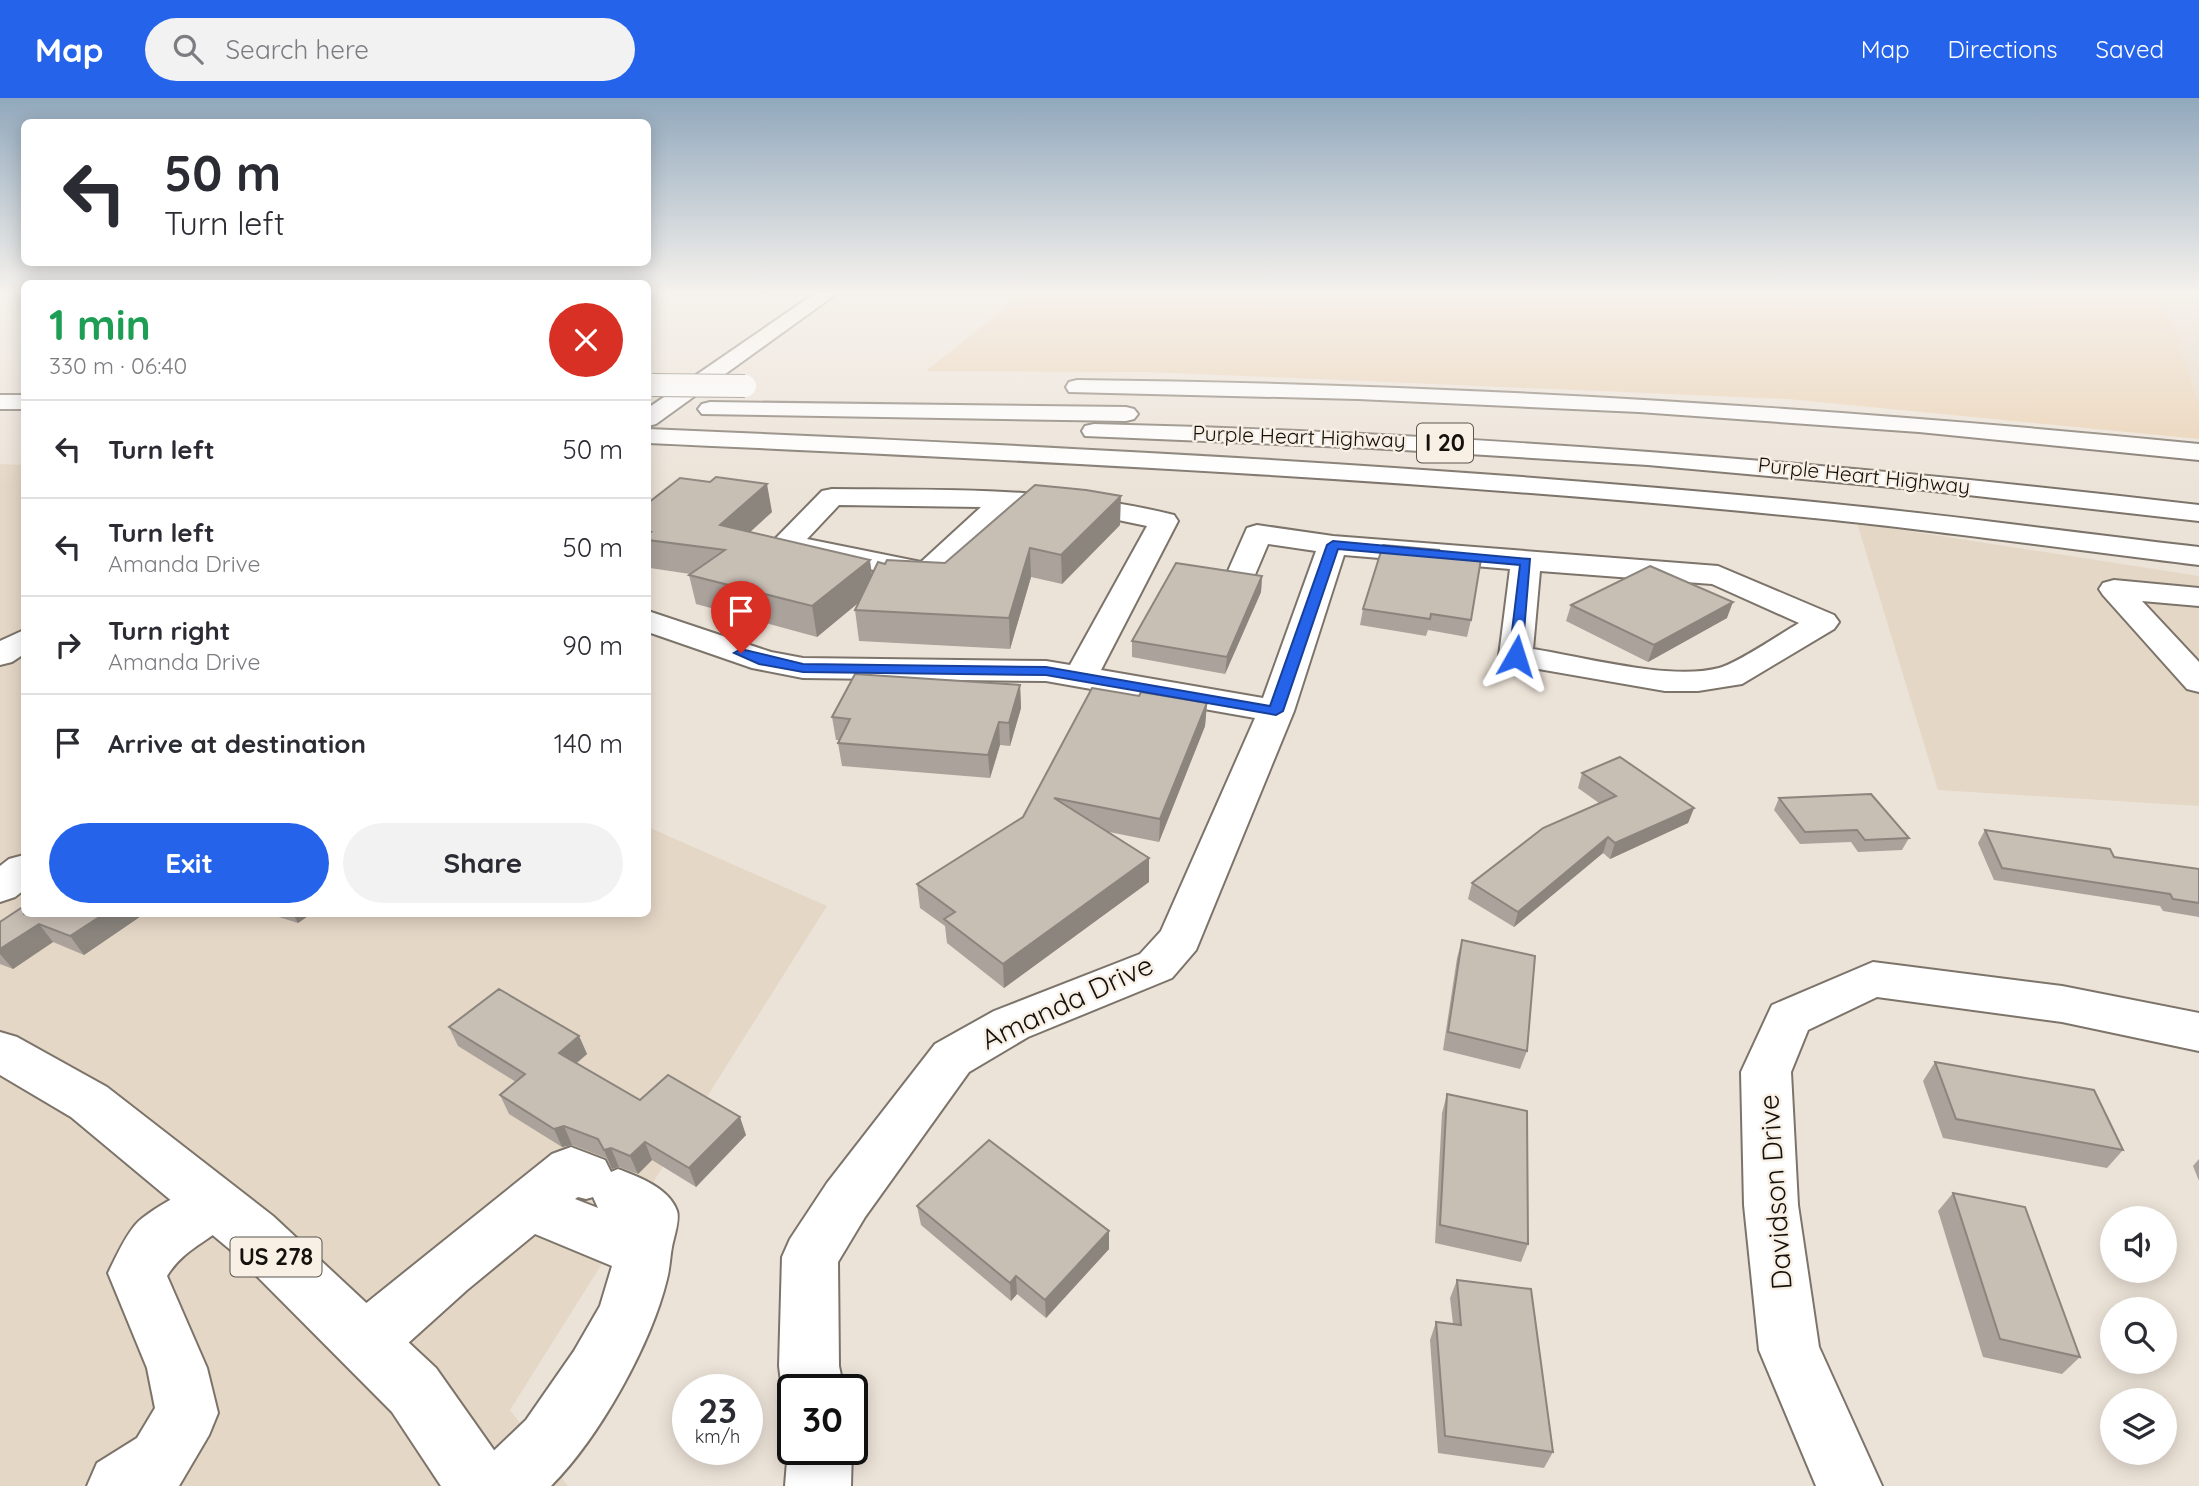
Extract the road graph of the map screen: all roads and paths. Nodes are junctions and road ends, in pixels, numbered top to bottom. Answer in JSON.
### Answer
{"nodes":[{"id":1,"x":737,"y":357,"type":"edge"},
{"id":2,"x":0,"y":384,"type":"edge"},
{"id":3,"x":21,"y":384,"type":"edge"},
{"id":4,"x":773,"y":386,"type":"dead end"},
{"id":5,"x":1052,"y":387,"type":"dead end"},
{"id":6,"x":651,"y":393,"type":"edge"},
{"id":7,"x":651,"y":394,"type":"edge"},
{"id":8,"x":0,"y":402,"type":"edge"},
{"id":9,"x":21,"y":402,"type":"edge"},
{"id":10,"x":651,"y":417,"type":"edge"},
{"id":11,"x":0,"y":419,"type":"edge"},
{"id":12,"x":21,"y":419,"type":"edge"},
{"id":13,"x":651,"y":427,"type":"edge"},
{"id":14,"x":669,"y":434,"type":"edge"},
{"id":15,"x":2199,"y":452,"type":"edge"},
{"id":16,"x":2199,"y":494,"type":"edge"},
{"id":17,"x":1006,"y":499,"type":"junction"},
{"id":18,"x":2199,"y":513,"type":"edge"},
{"id":19,"x":1333,"y":545,"type":"junction"},
{"id":20,"x":2199,"y":556,"type":"edge"},
{"id":21,"x":1526,"y":561,"type":"junction"},
{"id":22,"x":1244,"y":570,"type":"edge"},
{"id":23,"x":2199,"y":597,"type":"edge"},
{"id":24,"x":651,"y":622,"type":"edge"},
{"id":25,"x":21,"y":642,"type":"edge"},
{"id":26,"x":0,"y":655,"type":"edge"},
{"id":27,"x":1080,"y":677,"type":"junction"},
{"id":28,"x":2199,"y":682,"type":"edge"},
{"id":29,"x":1276,"y":711,"type":"junction"},
{"id":30,"x":21,"y":871,"type":"edge"},
{"id":31,"x":0,"y":887,"type":"edge"},
{"id":32,"x":2199,"y":1032,"type":"edge"},
{"id":33,"x":0,"y":1051,"type":"edge"},
{"id":34,"x":214,"y":1203,"type":"junction"},
{"id":35,"x":530,"y":1206,"type":"junction"},
{"id":36,"x":643,"y":1252,"type":"junction"},
{"id":37,"x":365,"y":1342,"type":"junction"},
{"id":38,"x":811,"y":1374,"type":"edge"},
{"id":39,"x":819,"y":1465,"type":"edge"},
{"id":40,"x":120,"y":1486,"type":"edge"},
{"id":41,"x":480,"y":1486,"type":"edge"},
{"id":42,"x":504,"y":1486,"type":"edge"},
{"id":43,"x":818,"y":1486,"type":"edge"},
{"id":44,"x":1849,"y":1486,"type":"edge"}],
"edges":[{"from":1,"to":10,"type":"main road"},
{"from":2,"to":3,"type":"main road"},
{"from":4,"to":6,"type":"main road","bridge":true},
{"from":5,"to":15,"type":"main road"},
{"from":7,"to":16,"type":"main road","name":"Purple Heart Highway","number":"I 20"},
{"from":8,"to":9,"type":"main road"},
{"from":11,"to":12,"type":"main road"},
{"from":13,"to":14,"type":"main road","name":"Purple Heart Highway","number":"I 20"},
{"from":14,"to":18,"type":"main road","name":"Purple Heart Highway","number":"I 20"},
{"from":14,"to":20,"type":"main road"},
{"from":17,"to":17,"type":"main road"},
{"from":17,"to":27,"type":"main road"},
{"from":19,"to":21,"type":"main road"},
{"from":19,"to":22,"type":"main road"},
{"from":19,"to":29,"type":"main road","name":"Amanda Drive"},
{"from":21,"to":21,"type":"main road"},
{"from":23,"to":28,"type":"main road"},
{"from":24,"to":27,"type":"main road"},
{"from":25,"to":26,"type":"main road"},
{"from":27,"to":29,"type":"main road"},
{"from":29,"to":38,"type":"main road","name":"Amanda Drive"},
{"from":30,"to":31,"type":"main road"},
{"from":32,"to":44,"type":"main road","name":"Davidson Drive"},
{"from":33,"to":34,"type":"main road","number":"US 278"},
{"from":34,"to":37,"type":"main road","number":"US 278"},
{"from":34,"to":40,"type":"main road"},
{"from":35,"to":36,"type":"main road"},
{"from":35,"to":36,"type":"main road"},
{"from":35,"to":37,"type":"main road"},
{"from":36,"to":42,"type":"main road"},
{"from":37,"to":41,"type":"main road","number":"US 278"},
{"from":39,"to":43,"type":"main road"}]}
